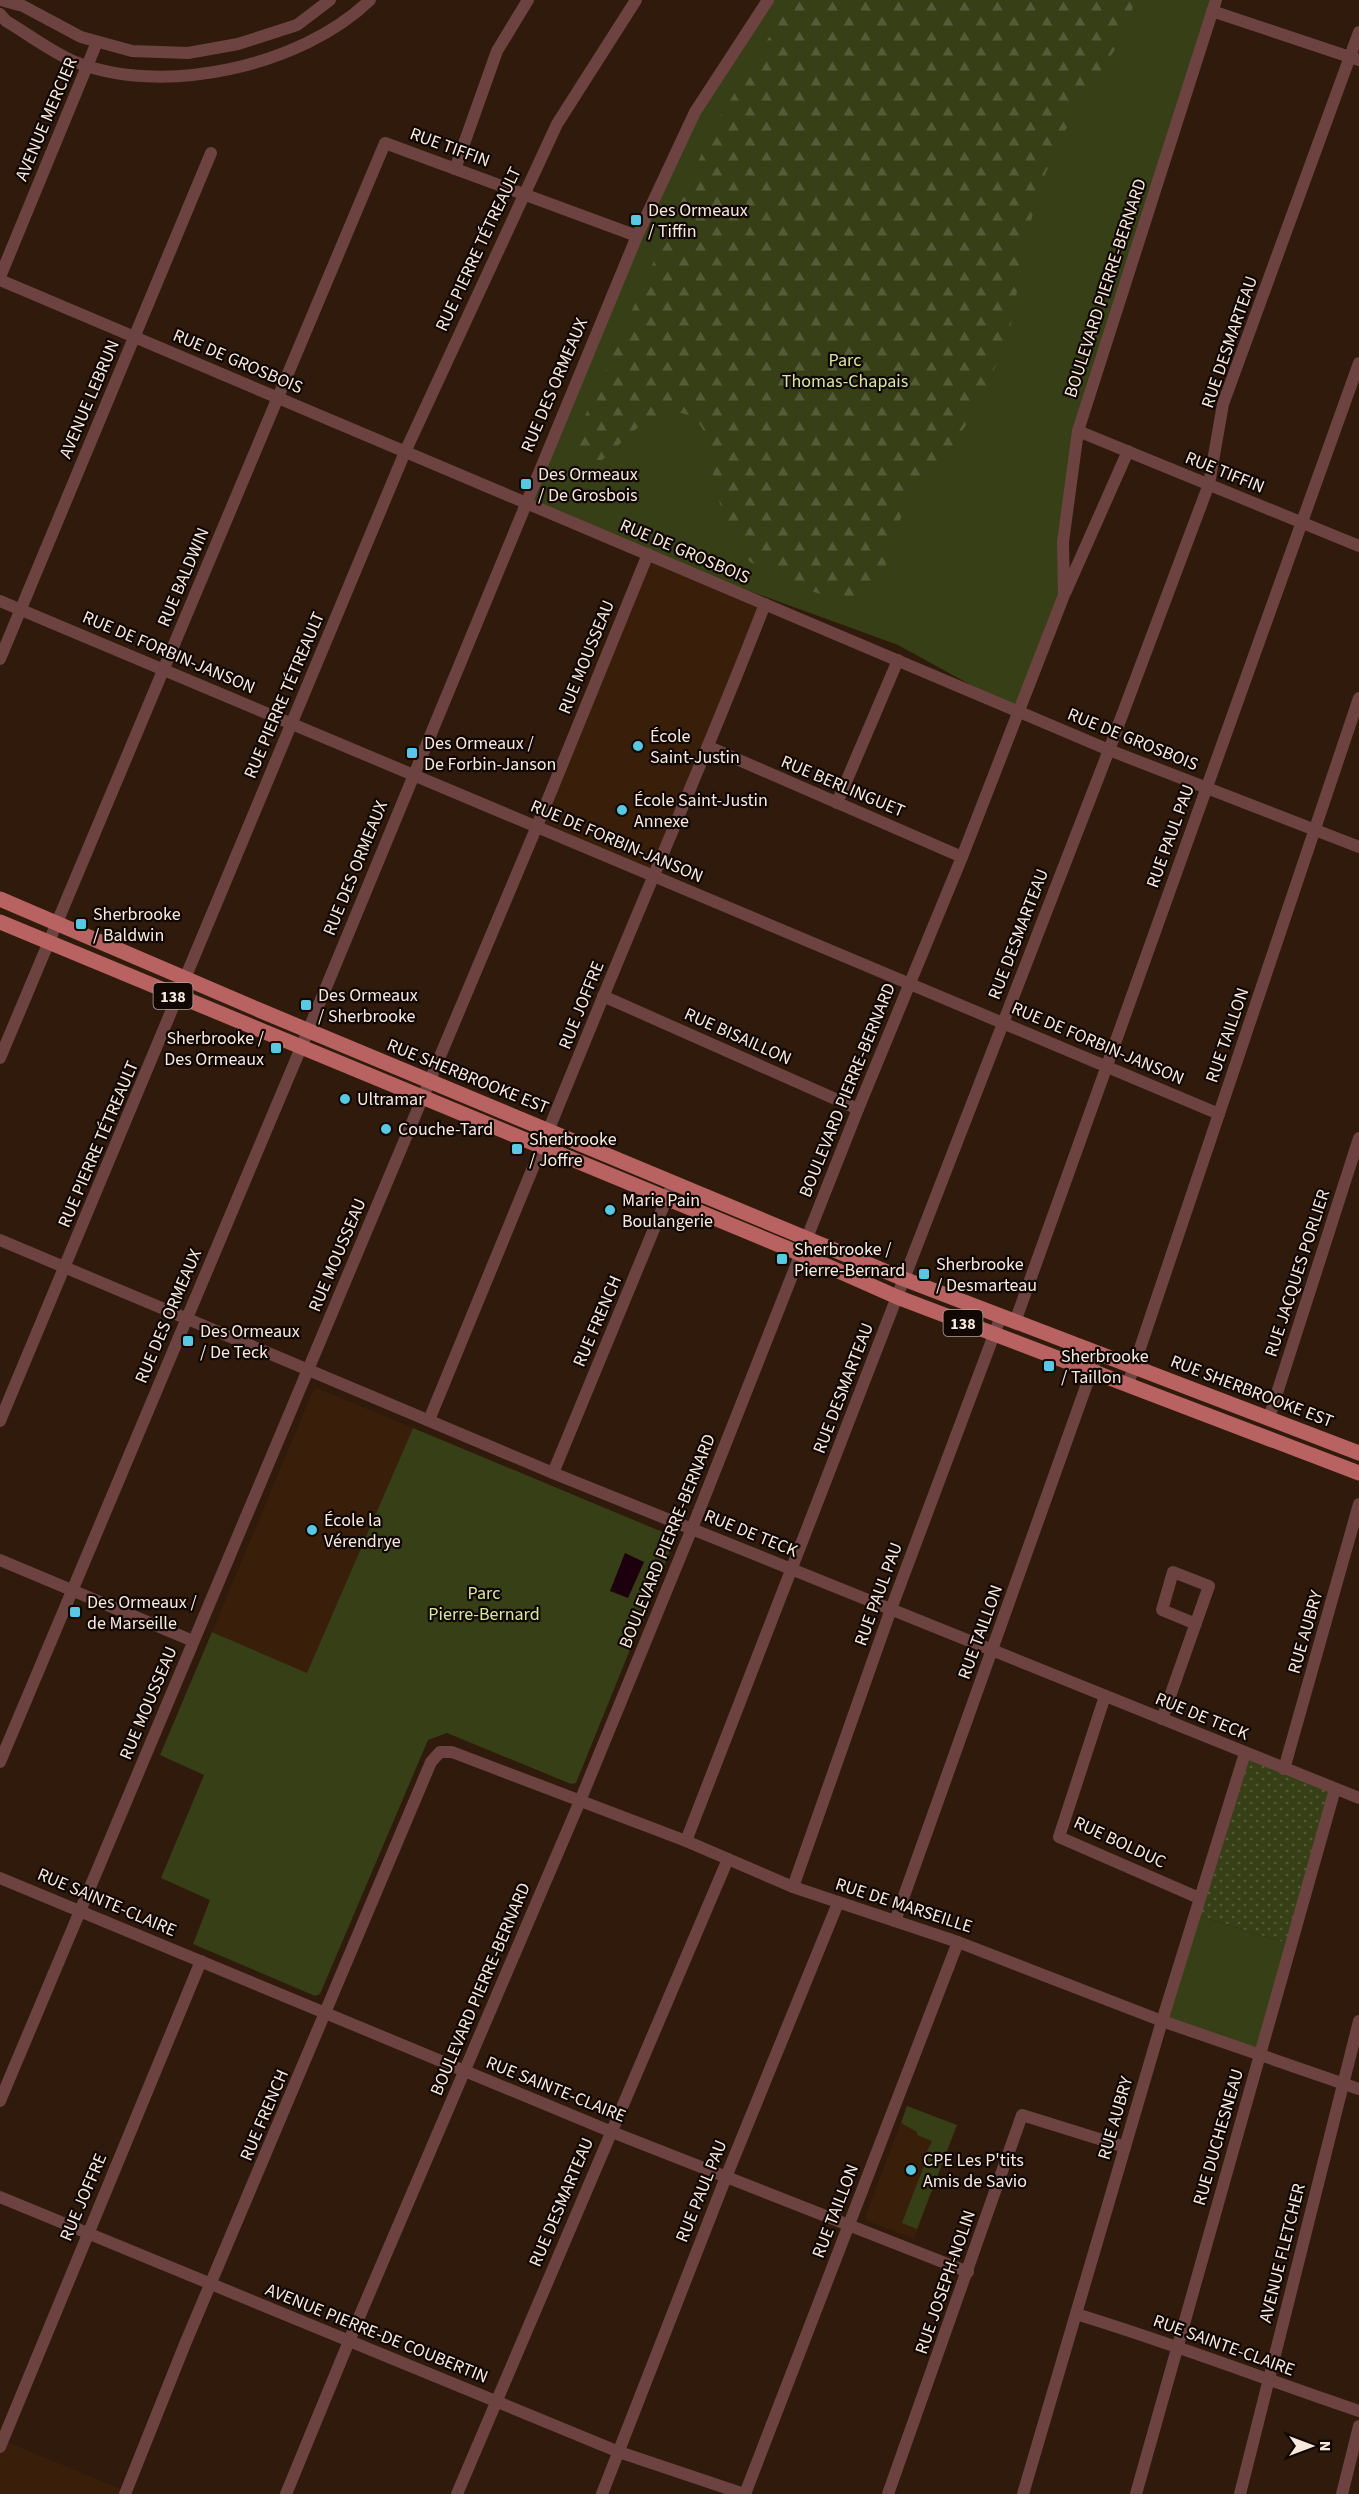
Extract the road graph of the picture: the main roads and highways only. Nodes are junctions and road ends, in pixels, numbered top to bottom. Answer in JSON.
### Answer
{"nodes":[{"id":1,"x":0,"y":899,"type":"edge"},
{"id":2,"x":0,"y":922,"type":"edge"},
{"id":3,"x":1359,"y":1453,"type":"edge"},
{"id":4,"x":1359,"y":1473,"type":"edge"}],
"edges":[{"from":1,"to":3,"type":"main road","name":"RUE SHERBROOKE EST","number":"138"},
{"from":2,"to":4,"type":"main road","name":"RUE SHERBROOKE EST","number":"138"}]}
